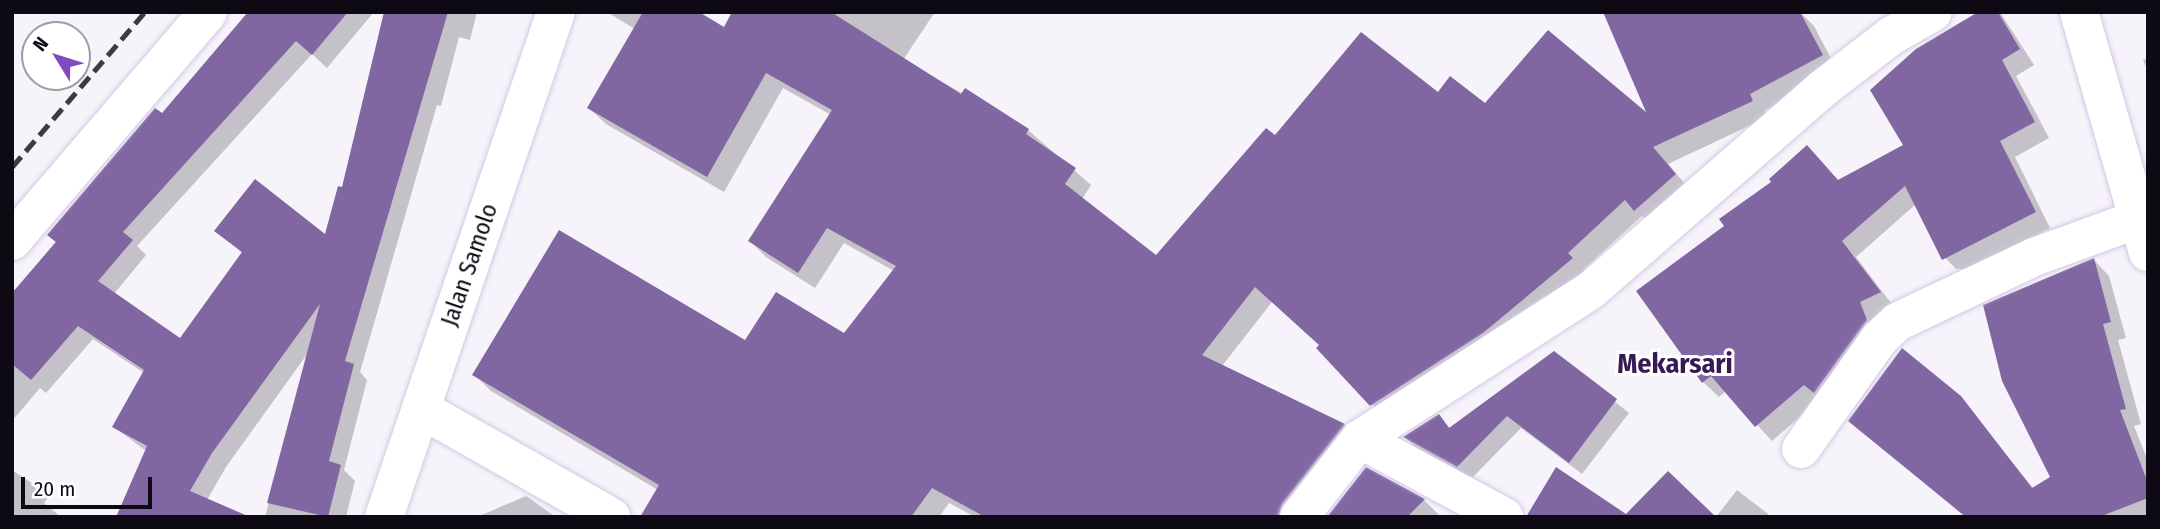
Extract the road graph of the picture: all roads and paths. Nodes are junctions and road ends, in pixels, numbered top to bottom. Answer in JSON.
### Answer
{"nodes":[{"id":1,"x":208,"y":12,"type":"edge"},
{"id":2,"x":556,"y":12,"type":"edge"},
{"id":3,"x":1933,"y":12,"type":"edge"},
{"id":4,"x":2079,"y":12,"type":"edge"},
{"id":5,"x":2143,"y":236,"type":"edge"},
{"id":6,"x":12,"y":241,"type":"edge"},
{"id":7,"x":421,"y":409,"type":"junction"},
{"id":8,"x":1360,"y":439,"type":"junction"},
{"id":9,"x":1801,"y":449,"type":"dead end"},
{"id":10,"x":384,"y":517,"type":"edge"},
{"id":11,"x":611,"y":517,"type":"edge"},
{"id":12,"x":1298,"y":517,"type":"edge"},
{"id":13,"x":1504,"y":517,"type":"edge"}],
"edges":[{"from":1,"to":6,"type":"street"},
{"from":2,"to":7,"type":"street","name":"Jalan Samolo"},
{"from":3,"to":8,"type":"street"},
{"from":4,"to":5,"type":"street"},
{"from":5,"to":9,"type":"street"},
{"from":7,"to":10,"type":"street","name":"Jalan Samolo"},
{"from":7,"to":11,"type":"street"},
{"from":8,"to":12,"type":"street"},
{"from":8,"to":13,"type":"street"}]}
